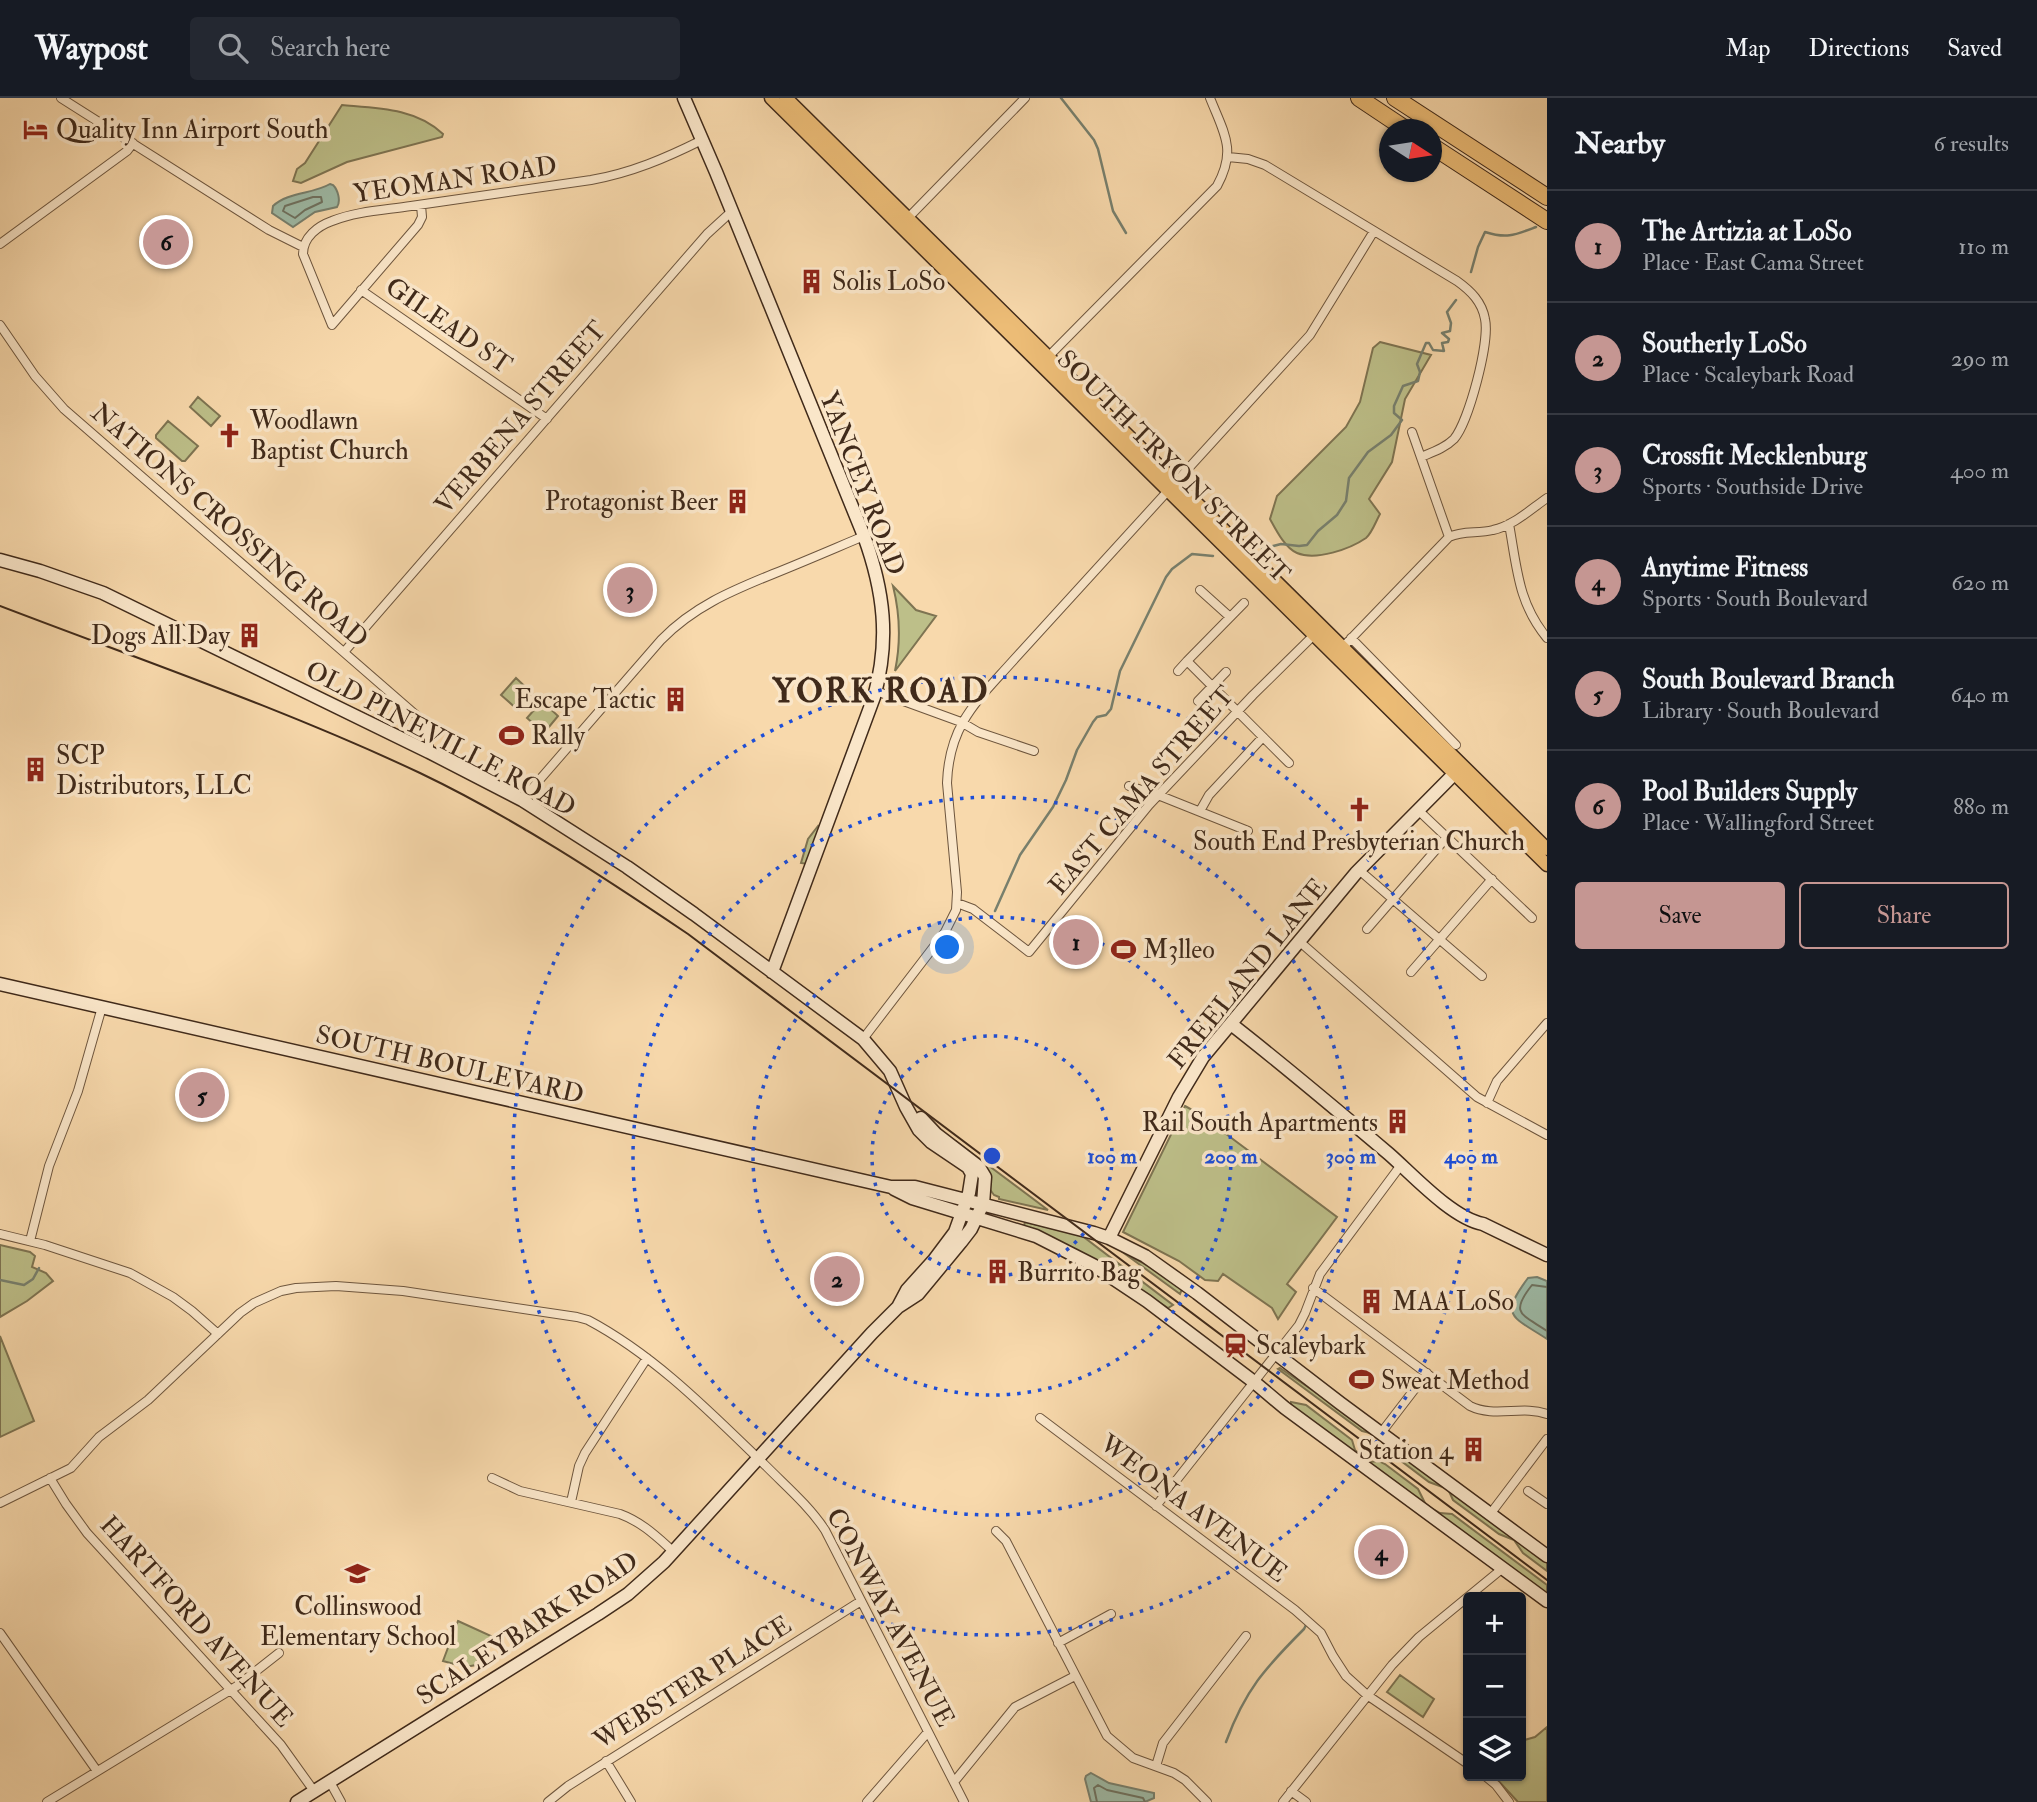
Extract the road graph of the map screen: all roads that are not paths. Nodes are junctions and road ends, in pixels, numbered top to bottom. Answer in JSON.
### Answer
{"nodes":[{"id":1,"x":61,"y":98,"type":"edge"},
{"id":2,"x":684,"y":98,"type":"edge"},
{"id":3,"x":771,"y":98,"type":"edge"},
{"id":4,"x":786,"y":98,"type":"edge"},
{"id":5,"x":1025,"y":98,"type":"edge"},
{"id":6,"x":1210,"y":98,"type":"edge"},
{"id":7,"x":1359,"y":98,"type":"edge"},
{"id":8,"x":1395,"y":98,"type":"edge"},
{"id":9,"x":1390,"y":119,"type":"edge"},
{"id":10,"x":702,"y":140,"type":"junction"},
{"id":11,"x":133,"y":143,"type":"junction"},
{"id":12,"x":1442,"y":153,"type":"edge"},
{"id":13,"x":1228,"y":157,"type":"junction"},
{"id":14,"x":1547,"y":197,"type":"edge"},
{"id":15,"x":421,"y":205,"type":"junction"},
{"id":16,"x":731,"y":212,"type":"junction"},
{"id":17,"x":908,"y":218,"type":"junction"},
{"id":18,"x":1547,"y":221,"type":"edge"},
{"id":19,"x":1374,"y":231,"type":"junction"},
{"id":20,"x":0,"y":244,"type":"edge"},
{"id":21,"x":303,"y":247,"type":"junction"},
{"id":22,"x":361,"y":290,"type":"junction"},
{"id":23,"x":0,"y":325,"type":"edge"},
{"id":24,"x":1044,"y":361,"type":"junction"},
{"id":25,"x":547,"y":419,"type":"junction"},
{"id":26,"x":1412,"y":432,"type":"dead end"},
{"id":27,"x":1421,"y":457,"type":"junction"},
{"id":28,"x":1172,"y":487,"type":"junction"},
{"id":29,"x":1547,"y":498,"type":"edge"},
{"id":30,"x":1509,"y":524,"type":"junction"},
{"id":31,"x":864,"y":536,"type":"junction"},
{"id":32,"x":1449,"y":537,"type":"junction"},
{"id":33,"x":0,"y":560,"type":"edge"},
{"id":34,"x":1200,"y":590,"type":"dead end"},
{"id":35,"x":1244,"y":603,"type":"dead end"},
{"id":36,"x":1230,"y":617,"type":"junction"},
{"id":37,"x":1318,"y":631,"type":"junction"},
{"id":38,"x":1547,"y":638,"type":"edge"},
{"id":39,"x":1343,"y":647,"type":"junction"},
{"id":40,"x":344,"y":652,"type":"junction"},
{"id":41,"x":1187,"y":662,"type":"junction"},
{"id":42,"x":1178,"y":671,"type":"dead end"},
{"id":43,"x":1226,"y":672,"type":"dead end"},
{"id":44,"x":1212,"y":686,"type":"junction"},
{"id":45,"x":876,"y":691,"type":"junction"},
{"id":46,"x":1198,"y":701,"type":"dead end"},
{"id":47,"x":1237,"y":711,"type":"junction"},
{"id":48,"x":961,"y":722,"type":"junction"},
{"id":49,"x":1263,"y":737,"type":"junction"},
{"id":50,"x":1456,"y":745,"type":"dead end"},
{"id":51,"x":1034,"y":751,"type":"dead end"},
{"id":52,"x":429,"y":752,"type":"junction"},
{"id":53,"x":1289,"y":763,"type":"dead end"},
{"id":54,"x":1458,"y":770,"type":"junction"},
{"id":55,"x":1129,"y":786,"type":"dead end"},
{"id":56,"x":1158,"y":795,"type":"junction"},
{"id":57,"x":522,"y":800,"type":"junction"},
{"id":58,"x":1418,"y":810,"type":"junction"},
{"id":59,"x":1200,"y":811,"type":"junction"},
{"id":60,"x":1248,"y":831,"type":"dead end"},
{"id":61,"x":1447,"y":838,"type":"junction"},
{"id":62,"x":1543,"y":847,"type":"edge"},
{"id":63,"x":1547,"y":865,"type":"edge"},
{"id":64,"x":1359,"y":870,"type":"junction"},
{"id":65,"x":1492,"y":879,"type":"junction"},
{"id":66,"x":1393,"y":900,"type":"junction"},
{"id":67,"x":957,"y":902,"type":"junction"},
{"id":68,"x":1532,"y":918,"type":"dead end"},
{"id":69,"x":1367,"y":929,"type":"dead end"},
{"id":70,"x":1439,"y":940,"type":"junction"},
{"id":71,"x":1300,"y":942,"type":"junction"},
{"id":72,"x":772,"y":972,"type":"junction"},
{"id":73,"x":1411,"y":972,"type":"dead end"},
{"id":74,"x":1482,"y":976,"type":"dead end"},
{"id":75,"x":0,"y":984,"type":"edge"},
{"id":76,"x":102,"y":1007,"type":"junction"},
{"id":77,"x":1547,"y":1023,"type":"edge"},
{"id":78,"x":1231,"y":1024,"type":"junction"},
{"id":79,"x":863,"y":1039,"type":"junction"},
{"id":80,"x":1486,"y":1103,"type":"junction"},
{"id":81,"x":1547,"y":1135,"type":"edge"},
{"id":82,"x":1401,"y":1165,"type":"junction"},
{"id":83,"x":983,"y":1204,"type":"junction"},
{"id":84,"x":965,"y":1206,"type":"junction"},
{"id":85,"x":977,"y":1217,"type":"junction"},
{"id":86,"x":1474,"y":1222,"type":"junction"},
{"id":87,"x":0,"y":1234,"type":"edge"},
{"id":88,"x":1110,"y":1238,"type":"junction"},
{"id":89,"x":30,"y":1241,"type":"junction"},
{"id":90,"x":1547,"y":1255,"type":"edge"},
{"id":91,"x":1547,"y":1263,"type":"edge"},
{"id":92,"x":1313,"y":1288,"type":"junction"},
{"id":93,"x":898,"y":1307,"type":"junction"},
{"id":94,"x":218,"y":1334,"type":"junction"},
{"id":95,"x":1276,"y":1354,"type":"junction"},
{"id":96,"x":647,"y":1358,"type":"junction"},
{"id":97,"x":1427,"y":1373,"type":"junction"},
{"id":98,"x":1254,"y":1382,"type":"junction"},
{"id":99,"x":1547,"y":1414,"type":"edge"},
{"id":100,"x":1040,"y":1418,"type":"dead end"},
{"id":101,"x":1381,"y":1433,"type":"junction"},
{"id":102,"x":1547,"y":1439,"type":"edge"},
{"id":103,"x":758,"y":1458,"type":"junction"},
{"id":104,"x":50,"y":1478,"type":"junction"},
{"id":105,"x":492,"y":1478,"type":"dead end"},
{"id":106,"x":1528,"y":1491,"type":"dead end"},
{"id":107,"x":570,"y":1502,"type":"junction"},
{"id":108,"x":0,"y":1503,"type":"edge"},
{"id":109,"x":1547,"y":1503,"type":"edge"},
{"id":110,"x":1156,"y":1506,"type":"junction"},
{"id":111,"x":1491,"y":1513,"type":"junction"},
{"id":112,"x":996,"y":1531,"type":"dead end"},
{"id":113,"x":674,"y":1552,"type":"junction"},
{"id":114,"x":1547,"y":1556,"type":"edge"},
{"id":115,"x":1503,"y":1568,"type":"junction"},
{"id":116,"x":861,"y":1601,"type":"junction"},
{"id":117,"x":1547,"y":1601,"type":"edge"},
{"id":118,"x":1111,"y":1614,"type":"dead end"},
{"id":119,"x":0,"y":1633,"type":"edge"},
{"id":120,"x":1246,"y":1636,"type":"dead end"},
{"id":121,"x":1058,"y":1643,"type":"junction"},
{"id":122,"x":279,"y":1653,"type":"dead end"},
{"id":123,"x":1074,"y":1676,"type":"junction"},
{"id":124,"x":231,"y":1690,"type":"junction"},
{"id":125,"x":1367,"y":1696,"type":"junction"},
{"id":126,"x":928,"y":1732,"type":"junction"},
{"id":127,"x":606,"y":1761,"type":"junction"},
{"id":128,"x":1463,"y":1761,"type":"edge"},
{"id":129,"x":1156,"y":1766,"type":"junction"},
{"id":130,"x":97,"y":1771,"type":"junction"},
{"id":131,"x":1491,"y":1781,"type":"edge"},
{"id":132,"x":330,"y":1782,"type":"junction"},
{"id":133,"x":954,"y":1782,"type":"junction"},
{"id":134,"x":314,"y":1791,"type":"junction"},
{"id":135,"x":1291,"y":1791,"type":"junction"},
{"id":136,"x":47,"y":1802,"type":"edge"},
{"id":137,"x":298,"y":1802,"type":"edge"},
{"id":138,"x":341,"y":1802,"type":"edge"},
{"id":139,"x":548,"y":1802,"type":"edge"},
{"id":140,"x":631,"y":1802,"type":"edge"},
{"id":141,"x":867,"y":1802,"type":"edge"},
{"id":142,"x":964,"y":1802,"type":"edge"},
{"id":143,"x":1207,"y":1802,"type":"edge"},
{"id":144,"x":1283,"y":1802,"type":"edge"},
{"id":145,"x":1306,"y":1802,"type":"edge"},
{"id":146,"x":1509,"y":1802,"type":"edge"}],
"edges":[{"from":1,"to":11,"type":"street"},
{"from":2,"to":10,"type":"street","name":"YANCEY ROAD"},
{"from":3,"to":24,"type":"main road","name":"SOUTH TRYON STREET"},
{"from":4,"to":17,"type":"main road","name":"SOUTH TRYON STREET"},
{"from":5,"to":17,"type":"street"},
{"from":6,"to":13,"type":"street"},
{"from":7,"to":9,"type":"highway"},
{"from":8,"to":14,"type":"highway"},
{"from":10,"to":15,"type":"street","name":"YEOMAN ROAD"},
{"from":10,"to":16,"type":"street","name":"YANCEY ROAD"},
{"from":11,"to":20,"type":"street"},
{"from":11,"to":21,"type":"street"},
{"from":12,"to":18,"type":"highway"},
{"from":13,"to":19,"type":"street"},
{"from":13,"to":24,"type":"street"},
{"from":15,"to":21,"type":"street","name":"YEOMAN ROAD"},
{"from":15,"to":22,"type":"street"},
{"from":16,"to":25,"type":"street","name":"VERBENA STREET"},
{"from":16,"to":31,"type":"street","name":"YANCEY ROAD"},
{"from":17,"to":24,"type":"main road","name":"SOUTH TRYON STREET"},
{"from":19,"to":27,"type":"street"},
{"from":19,"to":28,"type":"street"},
{"from":21,"to":22,"type":"street"},
{"from":22,"to":25,"type":"street","name":"GILEAD ST"},
{"from":23,"to":40,"type":"street","name":"NATIONS CROSSING ROAD"},
{"from":24,"to":28,"type":"main road","name":"SOUTH TRYON STREET"},
{"from":25,"to":40,"type":"street","name":"VERBENA STREET"},
{"from":26,"to":27,"type":"street"},
{"from":27,"to":32,"type":"street"},
{"from":28,"to":37,"type":"main road","name":"SOUTH TRYON STREET"},
{"from":28,"to":48,"type":"street"},
{"from":29,"to":30,"type":"street"},
{"from":30,"to":32,"type":"street"},
{"from":30,"to":38,"type":"street"},
{"from":31,"to":45,"type":"street","name":"YANCEY ROAD"},
{"from":31,"to":57,"type":"street"},
{"from":32,"to":39,"type":"street"},
{"from":33,"to":52,"type":"street","name":"OLD PINEVILLE ROAD"},
{"from":34,"to":36,"type":"street"},
{"from":35,"to":36,"type":"street"},
{"from":36,"to":41,"type":"street"},
{"from":37,"to":39,"type":"main road","name":"SOUTH TRYON STREET"},
{"from":37,"to":47,"type":"street","name":"EAST CAMA STREET"},
{"from":39,"to":50,"type":"street"},
{"from":39,"to":54,"type":"main road","name":"SOUTH TRYON STREET"},
{"from":40,"to":52,"type":"street","name":"NATIONS CROSSING ROAD"},
{"from":41,"to":42,"type":"street"},
{"from":41,"to":44,"type":"street"},
{"from":43,"to":44,"type":"street"},
{"from":44,"to":46,"type":"street"},
{"from":44,"to":47,"type":"street"},
{"from":45,"to":48,"type":"street"},
{"from":45,"to":72,"type":"street","name":"YANCEY ROAD"},
{"from":47,"to":49,"type":"street"},
{"from":47,"to":56,"type":"street","name":"EAST CAMA STREET"},
{"from":48,"to":51,"type":"street"},
{"from":48,"to":67,"type":"street"},
{"from":49,"to":53,"type":"street"},
{"from":49,"to":59,"type":"street"},
{"from":52,"to":57,"type":"street","name":"OLD PINEVILLE ROAD"},
{"from":54,"to":58,"type":"street","name":"FREELAND LANE"},
{"from":54,"to":62,"type":"main road","name":"SOUTH TRYON STREET"},
{"from":55,"to":56,"type":"street"},
{"from":56,"to":59,"type":"street"},
{"from":56,"to":67,"type":"street","name":"EAST CAMA STREET"},
{"from":57,"to":72,"type":"street","name":"OLD PINEVILLE ROAD"},
{"from":58,"to":61,"type":"street"},
{"from":58,"to":64,"type":"street","name":"FREELAND LANE"},
{"from":59,"to":60,"type":"street"},
{"from":61,"to":65,"type":"street"},
{"from":61,"to":66,"type":"street"},
{"from":62,"to":63,"type":"main road","name":"SOUTH TRYON STREET"},
{"from":64,"to":66,"type":"street"},
{"from":64,"to":71,"type":"street","name":"FREELAND LANE"},
{"from":65,"to":68,"type":"street"},
{"from":65,"to":70,"type":"street"},
{"from":66,"to":69,"type":"street"},
{"from":66,"to":70,"type":"street"},
{"from":67,"to":79,"type":"street"},
{"from":70,"to":73,"type":"street"},
{"from":70,"to":74,"type":"street"},
{"from":71,"to":78,"type":"street","name":"FREELAND LANE"},
{"from":71,"to":80,"type":"street"},
{"from":72,"to":79,"type":"street","name":"OLD PINEVILLE ROAD"},
{"from":75,"to":76,"type":"street","name":"SOUTH BOULEVARD"},
{"from":76,"to":84,"type":"street","name":"SOUTH BOULEVARD"},
{"from":76,"to":89,"type":"street"},
{"from":77,"to":80,"type":"street"},
{"from":78,"to":82,"type":"street"},
{"from":78,"to":88,"type":"street","name":"FREELAND LANE"},
{"from":79,"to":83,"type":"street","name":"OLD PINEVILLE ROAD"},
{"from":79,"to":84,"type":"street","name":"OLD PINEVILLE ROAD"},
{"from":80,"to":81,"type":"street"},
{"from":82,"to":86,"type":"street"},
{"from":82,"to":92,"type":"street"},
{"from":83,"to":84,"type":"street","name":"SOUTH BOULEVARD"},
{"from":83,"to":85,"type":"street","name":"SCALEYBARK ROAD"},
{"from":83,"to":88,"type":"street","name":"SOUTH BOULEVARD"},
{"from":84,"to":85,"type":"street","name":"SOUTH BOULEVARD"},
{"from":84,"to":93,"type":"street","name":"SCALEYBARK ROAD"},
{"from":85,"to":93,"type":"street","name":"SCALEYBARK ROAD"},
{"from":85,"to":98,"type":"street","name":"SOUTH BOULEVARD"},
{"from":86,"to":90,"type":"street"},
{"from":86,"to":91,"type":"street"},
{"from":87,"to":89,"type":"street"},
{"from":88,"to":95,"type":"street","name":"SOUTH BOULEVARD"},
{"from":89,"to":94,"type":"street"},
{"from":92,"to":95,"type":"street"},
{"from":92,"to":97,"type":"street"},
{"from":93,"to":103,"type":"street","name":"SCALEYBARK ROAD"},
{"from":94,"to":96,"type":"street","name":"CONWAY AVENUE"},
{"from":94,"to":104,"type":"street","name":"CONWAY AVENUE"},
{"from":95,"to":98,"type":"street"},
{"from":95,"to":101,"type":"street","name":"SOUTH BOULEVARD"},
{"from":96,"to":103,"type":"street","name":"CONWAY AVENUE"},
{"from":96,"to":107,"type":"street"},
{"from":97,"to":99,"type":"street"},
{"from":97,"to":101,"type":"street"},
{"from":98,"to":110,"type":"street"},
{"from":98,"to":115,"type":"street","name":"SOUTH BOULEVARD"},
{"from":100,"to":110,"type":"street","name":"WEONA AVENUE"},
{"from":101,"to":111,"type":"street","name":"SOUTH BOULEVARD"},
{"from":102,"to":111,"type":"street"},
{"from":103,"to":113,"type":"street","name":"SCALEYBARK ROAD"},
{"from":103,"to":116,"type":"street","name":"CONWAY AVENUE"},
{"from":104,"to":108,"type":"street","name":"CONWAY AVENUE"},
{"from":104,"to":124,"type":"street","name":"HARTFORD AVENUE"},
{"from":105,"to":107,"type":"street"},
{"from":106,"to":109,"type":"street"},
{"from":107,"to":113,"type":"street"},
{"from":110,"to":125,"type":"street","name":"WEONA AVENUE"},
{"from":111,"to":114,"type":"street","name":"SOUTH BOULEVARD"},
{"from":112,"to":121,"type":"street"},
{"from":113,"to":132,"type":"street","name":"SCALEYBARK ROAD"},
{"from":115,"to":117,"type":"street","name":"SOUTH BOULEVARD"},
{"from":115,"to":125,"type":"street"},
{"from":116,"to":126,"type":"street","name":"CONWAY AVENUE"},
{"from":116,"to":127,"type":"street","name":"WEBSTER PLACE"},
{"from":118,"to":121,"type":"street"},
{"from":119,"to":130,"type":"street"},
{"from":120,"to":129,"type":"street"},
{"from":121,"to":123,"type":"street"},
{"from":122,"to":124,"type":"street"},
{"from":123,"to":129,"type":"street"},
{"from":123,"to":133,"type":"street"},
{"from":124,"to":130,"type":"street"},
{"from":124,"to":134,"type":"street","name":"HARTFORD AVENUE"},
{"from":125,"to":128,"type":"street"},
{"from":125,"to":135,"type":"street"},
{"from":126,"to":133,"type":"street","name":"CONWAY AVENUE"},
{"from":126,"to":141,"type":"street"},
{"from":127,"to":139,"type":"street","name":"WEBSTER PLACE"},
{"from":127,"to":140,"type":"street"},
{"from":129,"to":143,"type":"street"},
{"from":130,"to":136,"type":"street"},
{"from":131,"to":146,"type":"street"},
{"from":132,"to":134,"type":"street","name":"SCALEYBARK ROAD"},
{"from":132,"to":138,"type":"street"},
{"from":133,"to":142,"type":"street","name":"CONWAY AVENUE"},
{"from":134,"to":137,"type":"street","name":"SCALEYBARK ROAD"},
{"from":135,"to":144,"type":"street"},
{"from":135,"to":145,"type":"street"}]}
